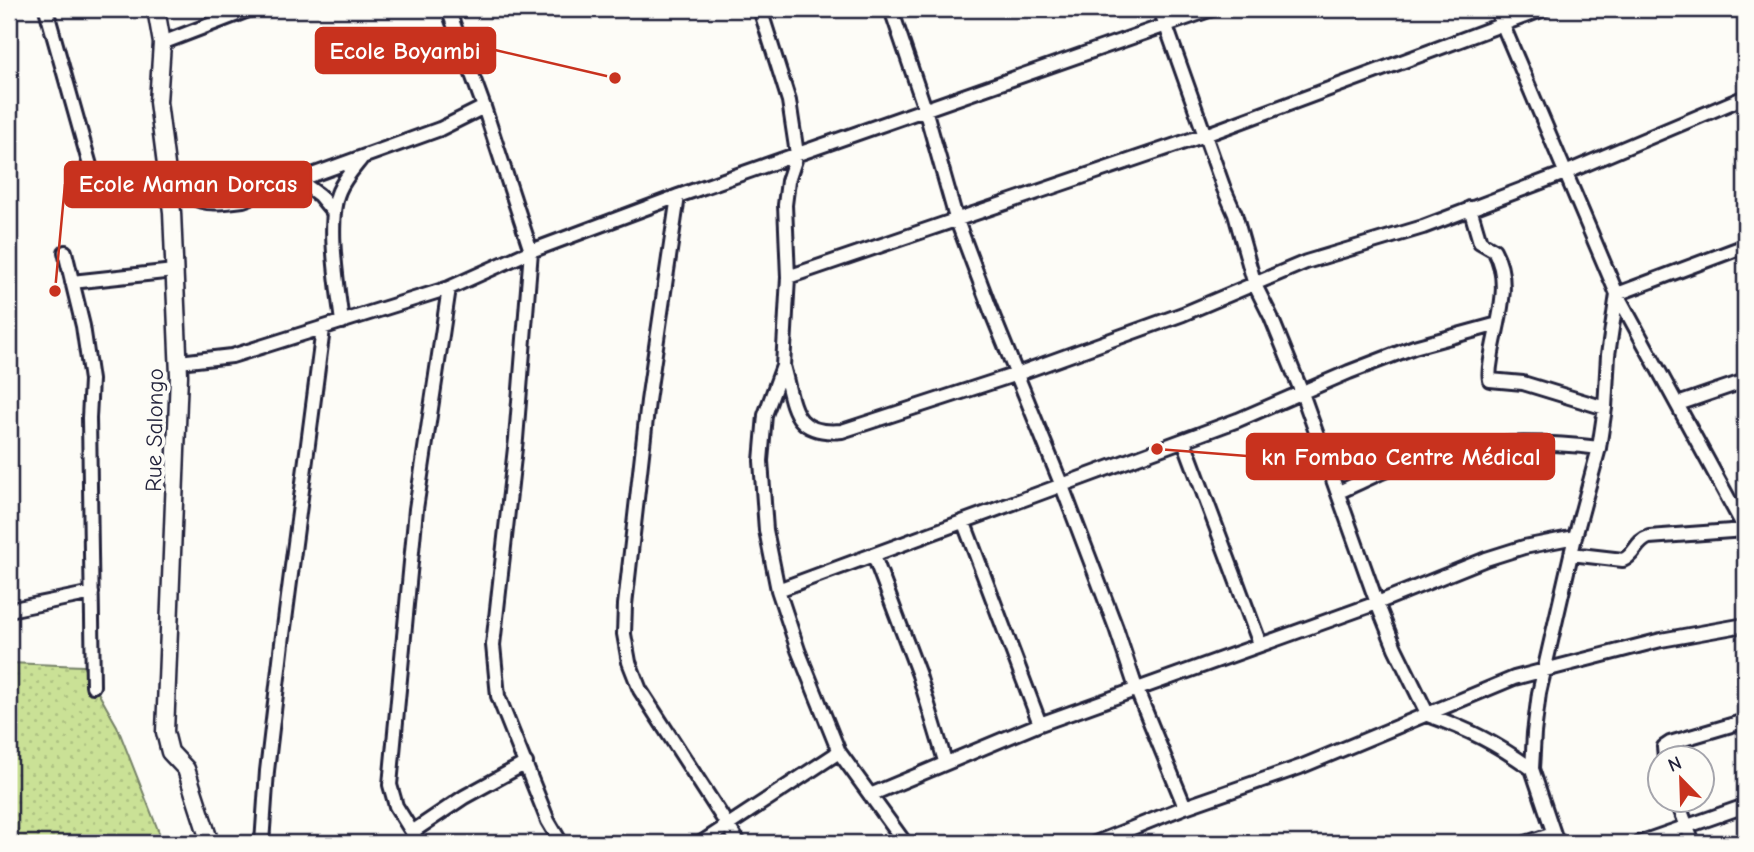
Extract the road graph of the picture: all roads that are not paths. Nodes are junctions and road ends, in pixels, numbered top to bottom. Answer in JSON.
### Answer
{"nodes":[{"id":1,"x":46,"y":9,"type":"edge"},
{"id":2,"x":156,"y":9,"type":"edge"},
{"id":3,"x":251,"y":9,"type":"edge"},
{"id":4,"x":449,"y":9,"type":"edge"},
{"id":5,"x":760,"y":9,"type":"edge"},
{"id":6,"x":891,"y":9,"type":"edge"},
{"id":7,"x":1160,"y":9,"type":"edge"},
{"id":8,"x":1212,"y":9,"type":"edge"},
{"id":9,"x":1496,"y":9,"type":"edge"},
{"id":10,"x":1544,"y":9,"type":"edge"},
{"id":11,"x":1167,"y":25,"type":"junction"},
{"id":12,"x":1502,"y":25,"type":"junction"},
{"id":13,"x":162,"y":43,"type":"junction"},
{"id":14,"x":1745,"y":97,"type":"edge"},
{"id":15,"x":484,"y":107,"type":"junction"},
{"id":16,"x":925,"y":109,"type":"junction"},
{"id":17,"x":1205,"y":135,"type":"junction"},
{"id":18,"x":797,"y":154,"type":"junction"},
{"id":19,"x":361,"y":159,"type":"junction"},
{"id":20,"x":91,"y":169,"type":"dead end"},
{"id":21,"x":1565,"y":173,"type":"junction"},
{"id":22,"x":168,"y":177,"type":"junction"},
{"id":23,"x":300,"y":181,"type":"junction"},
{"id":24,"x":678,"y":196,"type":"junction"},
{"id":25,"x":1470,"y":208,"type":"junction"},
{"id":26,"x":334,"y":213,"type":"junction"},
{"id":27,"x":956,"y":218,"type":"junction"},
{"id":28,"x":1745,"y":246,"type":"edge"},
{"id":29,"x":531,"y":251,"type":"junction"},
{"id":30,"x":65,"y":252,"type":"dead end"},
{"id":31,"x":174,"y":271,"type":"junction"},
{"id":32,"x":788,"y":277,"type":"junction"},
{"id":33,"x":72,"y":282,"type":"junction"},
{"id":34,"x":1255,"y":285,"type":"junction"},
{"id":35,"x":449,"y":288,"type":"junction"},
{"id":36,"x":1617,"y":294,"type":"junction"},
{"id":37,"x":342,"y":323,"type":"junction"},
{"id":38,"x":1498,"y":324,"type":"junction"},
{"id":39,"x":323,"y":329,"type":"junction"},
{"id":40,"x":179,"y":362,"type":"junction"},
{"id":41,"x":783,"y":366,"type":"junction"},
{"id":42,"x":1017,"y":374,"type":"junction"},
{"id":43,"x":1745,"y":381,"type":"edge"},
{"id":44,"x":1302,"y":393,"type":"junction"},
{"id":45,"x":1678,"y":404,"type":"junction"},
{"id":46,"x":1605,"y":408,"type":"junction"},
{"id":47,"x":1184,"y":441,"type":"junction"},
{"id":48,"x":1599,"y":448,"type":"junction"},
{"id":49,"x":1062,"y":486,"type":"junction"},
{"id":50,"x":1339,"y":492,"type":"junction"},
{"id":51,"x":964,"y":523,"type":"junction"},
{"id":52,"x":1745,"y":530,"type":"edge"},
{"id":53,"x":1575,"y":537,"type":"junction"},
{"id":54,"x":1571,"y":554,"type":"junction"},
{"id":55,"x":874,"y":556,"type":"junction"},
{"id":56,"x":778,"y":590,"type":"junction"},
{"id":57,"x":92,"y":593,"type":"junction"},
{"id":58,"x":1377,"y":603,"type":"junction"},
{"id":59,"x":9,"y":610,"type":"edge"},
{"id":60,"x":1745,"y":625,"type":"edge"},
{"id":61,"x":1260,"y":644,"type":"junction"},
{"id":62,"x":1546,"y":668,"type":"junction"},
{"id":63,"x":93,"y":686,"type":"dead end"},
{"id":64,"x":1136,"y":688,"type":"junction"},
{"id":65,"x":1428,"y":715,"type":"junction"},
{"id":66,"x":1745,"y":721,"type":"edge"},
{"id":67,"x":1041,"y":724,"type":"junction"},
{"id":68,"x":1668,"y":744,"type":"edge"},
{"id":69,"x":839,"y":752,"type":"junction"},
{"id":70,"x":945,"y":761,"type":"junction"},
{"id":71,"x":526,"y":763,"type":"junction"},
{"id":72,"x":1532,"y":769,"type":"junction"},
{"id":73,"x":870,"y":795,"type":"junction"},
{"id":74,"x":1745,"y":806,"type":"edge"},
{"id":75,"x":1185,"y":807,"type":"junction"},
{"id":76,"x":1682,"y":814,"type":"edge"},
{"id":77,"x":727,"y":825,"type":"junction"},
{"id":78,"x":1686,"y":826,"type":"junction"},
{"id":79,"x":416,"y":838,"type":"edge"},
{"id":80,"x":1555,"y":839,"type":"edge"},
{"id":81,"x":210,"y":843,"type":"edge"},
{"id":82,"x":262,"y":843,"type":"edge"},
{"id":83,"x":561,"y":843,"type":"edge"},
{"id":84,"x":701,"y":843,"type":"edge"},
{"id":85,"x":739,"y":843,"type":"edge"},
{"id":86,"x":905,"y":843,"type":"edge"},
{"id":87,"x":1095,"y":843,"type":"edge"},
{"id":88,"x":1526,"y":843,"type":"edge"},
{"id":89,"x":1639,"y":843,"type":"edge"},
{"id":90,"x":1693,"y":843,"type":"edge"}],
"edges":[{"from":1,"to":20,"type":"street"},
{"from":2,"to":13,"type":"street","name":"Rue Salongo"},
{"from":3,"to":13,"type":"street"},
{"from":4,"to":15,"type":"street"},
{"from":5,"to":18,"type":"street"},
{"from":6,"to":16,"type":"street"},
{"from":7,"to":11,"type":"street"},
{"from":8,"to":11,"type":"street"},
{"from":9,"to":12,"type":"street"},
{"from":10,"to":12,"type":"street"},
{"from":11,"to":16,"type":"street"},
{"from":11,"to":17,"type":"street"},
{"from":12,"to":17,"type":"street"},
{"from":12,"to":21,"type":"street"},
{"from":13,"to":22,"type":"street","name":"Rue Salongo"},
{"from":14,"to":21,"type":"street"},
{"from":15,"to":19,"type":"street"},
{"from":15,"to":29,"type":"street"},
{"from":16,"to":18,"type":"street"},
{"from":16,"to":27,"type":"street"},
{"from":17,"to":27,"type":"street"},
{"from":17,"to":34,"type":"street"},
{"from":18,"to":24,"type":"street"},
{"from":18,"to":32,"type":"street"},
{"from":19,"to":23,"type":"street"},
{"from":19,"to":26,"type":"street"},
{"from":21,"to":25,"type":"street"},
{"from":21,"to":36,"type":"street"},
{"from":22,"to":23,"type":"street"},
{"from":22,"to":31,"type":"street","name":"Rue Salongo"},
{"from":23,"to":26,"type":"street"},
{"from":24,"to":29,"type":"street"},
{"from":24,"to":77,"type":"street"},
{"from":25,"to":34,"type":"street"},
{"from":25,"to":38,"type":"street"},
{"from":26,"to":37,"type":"street"},
{"from":27,"to":32,"type":"street"},
{"from":27,"to":42,"type":"street"},
{"from":28,"to":36,"type":"street"},
{"from":29,"to":35,"type":"street"},
{"from":29,"to":71,"type":"street"},
{"from":30,"to":33,"type":"street"},
{"from":31,"to":33,"type":"street"},
{"from":31,"to":40,"type":"street","name":"Rue Salongo"},
{"from":32,"to":41,"type":"street"},
{"from":33,"to":57,"type":"street"},
{"from":34,"to":42,"type":"street"},
{"from":34,"to":44,"type":"street"},
{"from":35,"to":37,"type":"street"},
{"from":35,"to":79,"type":"street"},
{"from":36,"to":45,"type":"street"},
{"from":36,"to":46,"type":"street"},
{"from":37,"to":39,"type":"street"},
{"from":38,"to":44,"type":"street"},
{"from":38,"to":46,"type":"street"},
{"from":39,"to":40,"type":"street"},
{"from":39,"to":82,"type":"street"},
{"from":40,"to":81,"type":"street","name":"Rue Salongo"},
{"from":41,"to":42,"type":"street"},
{"from":41,"to":56,"type":"street"},
{"from":42,"to":49,"type":"street"},
{"from":43,"to":45,"type":"street"},
{"from":44,"to":47,"type":"street"},
{"from":44,"to":50,"type":"street"},
{"from":45,"to":52,"type":"street"},
{"from":46,"to":48,"type":"street"},
{"from":47,"to":49,"type":"street"},
{"from":47,"to":61,"type":"street"},
{"from":48,"to":50,"type":"street"},
{"from":48,"to":53,"type":"street"},
{"from":49,"to":51,"type":"street"},
{"from":49,"to":64,"type":"street"},
{"from":50,"to":58,"type":"street"},
{"from":51,"to":55,"type":"street"},
{"from":51,"to":67,"type":"street"},
{"from":52,"to":54,"type":"street"},
{"from":53,"to":54,"type":"street"},
{"from":53,"to":58,"type":"street"},
{"from":54,"to":62,"type":"street"},
{"from":55,"to":56,"type":"street"},
{"from":55,"to":70,"type":"street"},
{"from":56,"to":69,"type":"street"},
{"from":57,"to":59,"type":"street"},
{"from":57,"to":63,"type":"street"},
{"from":58,"to":61,"type":"street"},
{"from":58,"to":65,"type":"street"},
{"from":60,"to":62,"type":"street"},
{"from":61,"to":64,"type":"street"},
{"from":62,"to":65,"type":"street"},
{"from":62,"to":72,"type":"street"},
{"from":64,"to":67,"type":"street"},
{"from":64,"to":75,"type":"street"},
{"from":65,"to":72,"type":"street"},
{"from":65,"to":75,"type":"street"},
{"from":66,"to":68,"type":"street"},
{"from":67,"to":70,"type":"street"},
{"from":69,"to":73,"type":"street"},
{"from":69,"to":77,"type":"street"},
{"from":70,"to":73,"type":"street"},
{"from":71,"to":79,"type":"street"},
{"from":71,"to":83,"type":"street"},
{"from":72,"to":80,"type":"street"},
{"from":73,"to":86,"type":"street"},
{"from":74,"to":78,"type":"street"},
{"from":75,"to":87,"type":"street"},
{"from":76,"to":78,"type":"street"},
{"from":77,"to":84,"type":"street"},
{"from":77,"to":85,"type":"street"},
{"from":78,"to":89,"type":"street"},
{"from":78,"to":90,"type":"street"},
{"from":80,"to":88,"type":"street"}]}
